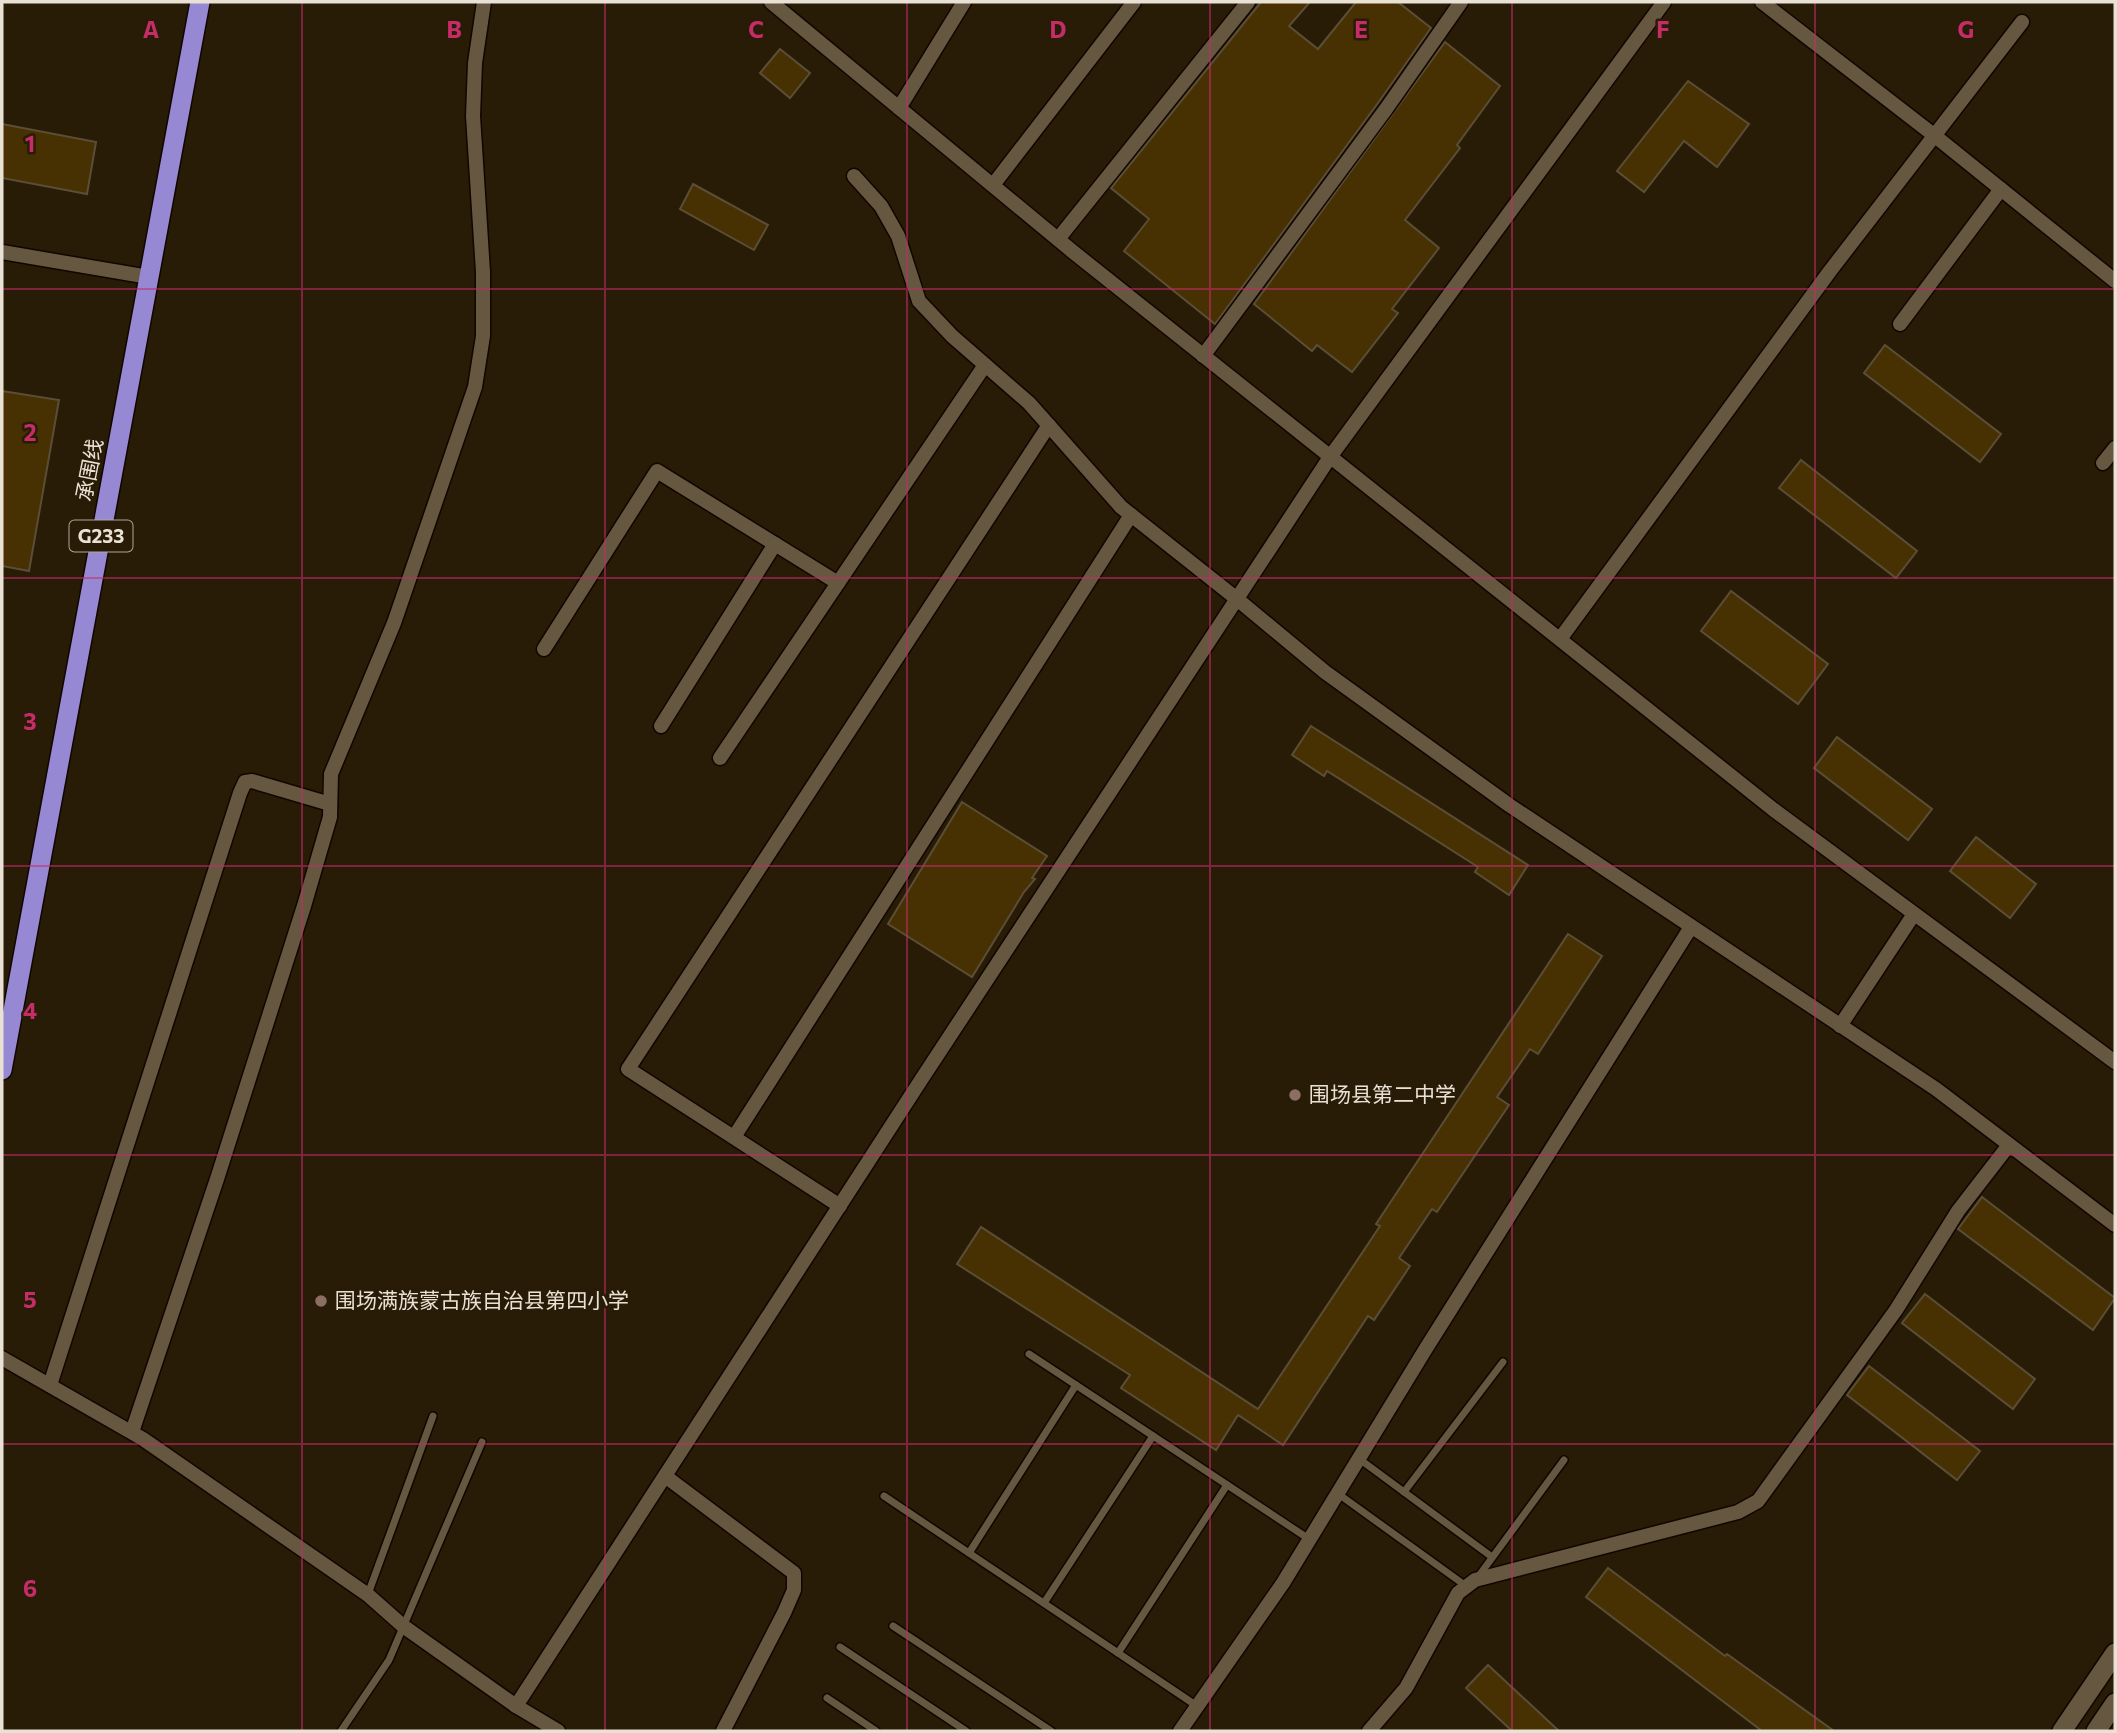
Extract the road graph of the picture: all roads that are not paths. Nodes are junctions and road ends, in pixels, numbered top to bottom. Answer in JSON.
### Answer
{"nodes":[{"id":1,"x":200,"y":2,"type":"edge"},
{"id":2,"x":484,"y":2,"type":"edge"},
{"id":3,"x":771,"y":2,"type":"edge"},
{"id":4,"x":964,"y":2,"type":"edge"},
{"id":5,"x":1134,"y":2,"type":"edge"},
{"id":6,"x":1248,"y":2,"type":"edge"},
{"id":7,"x":1461,"y":2,"type":"edge"},
{"id":8,"x":1664,"y":2,"type":"edge"},
{"id":9,"x":1762,"y":2,"type":"edge"},
{"id":10,"x":2022,"y":22,"type":"dead end"},
{"id":11,"x":899,"y":108,"type":"junction"},
{"id":12,"x":1935,"y":135,"type":"junction"},
{"id":13,"x":854,"y":176,"type":"dead end"},
{"id":14,"x":993,"y":185,"type":"junction"},
{"id":15,"x":2001,"y":190,"type":"junction"},
{"id":16,"x":1058,"y":239,"type":"junction"},
{"id":17,"x":2,"y":252,"type":"edge"},
{"id":18,"x":149,"y":277,"type":"junction"},
{"id":19,"x":2115,"y":281,"type":"edge"},
{"id":20,"x":1900,"y":324,"type":"dead end"},
{"id":21,"x":1203,"y":355,"type":"junction"},
{"id":22,"x":985,"y":365,"type":"junction"},
{"id":23,"x":1049,"y":425,"type":"junction"},
{"id":24,"x":2115,"y":447,"type":"edge"},
{"id":25,"x":1330,"y":457,"type":"junction"},
{"id":26,"x":2103,"y":463,"type":"dead end"},
{"id":27,"x":1131,"y":515,"type":"junction"},
{"id":28,"x":775,"y":544,"type":"junction"},
{"id":29,"x":838,"y":583,"type":"junction"},
{"id":30,"x":1237,"y":599,"type":"junction"},
{"id":31,"x":1560,"y":639,"type":"junction"},
{"id":32,"x":544,"y":649,"type":"dead end"},
{"id":33,"x":661,"y":726,"type":"dead end"},
{"id":34,"x":720,"y":758,"type":"dead end"},
{"id":35,"x":330,"y":804,"type":"junction"},
{"id":36,"x":1914,"y":914,"type":"junction"},
{"id":37,"x":1691,"y":927,"type":"junction"},
{"id":38,"x":1840,"y":1026,"type":"junction"},
{"id":39,"x":2115,"y":1062,"type":"edge"},
{"id":40,"x":2,"y":1070,"type":"edge"},
{"id":41,"x":734,"y":1137,"type":"junction"},
{"id":42,"x":2009,"y":1145,"type":"junction"},
{"id":43,"x":840,"y":1206,"type":"junction"},
{"id":44,"x":2115,"y":1225,"type":"edge"},
{"id":45,"x":1029,"y":1354,"type":"dead end"},
{"id":46,"x":2,"y":1357,"type":"edge"},
{"id":47,"x":1503,"y":1362,"type":"dead end"},
{"id":48,"x":50,"y":1385,"type":"junction"},
{"id":49,"x":1076,"y":1385,"type":"junction"},
{"id":50,"x":433,"y":1416,"type":"dead end"},
{"id":51,"x":132,"y":1432,"type":"junction"},
{"id":52,"x":1153,"y":1436,"type":"junction"},
{"id":53,"x":482,"y":1442,"type":"dead end"},
{"id":54,"x":1358,"y":1458,"type":"junction"},
{"id":55,"x":1564,"y":1460,"type":"dead end"},
{"id":56,"x":665,"y":1476,"type":"junction"},
{"id":57,"x":1227,"y":1485,"type":"junction"},
{"id":58,"x":1404,"y":1492,"type":"junction"},
{"id":59,"x":1337,"y":1493,"type":"junction"},
{"id":60,"x":884,"y":1496,"type":"dead end"},
{"id":61,"x":1310,"y":1539,"type":"junction"},
{"id":62,"x":969,"y":1553,"type":"junction"},
{"id":63,"x":1492,"y":1557,"type":"junction"},
{"id":64,"x":1471,"y":1583,"type":"junction"},
{"id":65,"x":368,"y":1595,"type":"junction"},
{"id":66,"x":1044,"y":1603,"type":"junction"},
{"id":67,"x":403,"y":1626,"type":"junction"},
{"id":68,"x":893,"y":1626,"type":"dead end"},
{"id":69,"x":840,"y":1647,"type":"dead end"},
{"id":70,"x":1118,"y":1653,"type":"junction"},
{"id":71,"x":2115,"y":1653,"type":"edge"},
{"id":72,"x":827,"y":1698,"type":"dead end"},
{"id":73,"x":2115,"y":1703,"type":"edge"},
{"id":74,"x":516,"y":1706,"type":"junction"},
{"id":75,"x":1198,"y":1707,"type":"junction"},
{"id":76,"x":341,"y":1731,"type":"edge"},
{"id":77,"x":558,"y":1731,"type":"edge"},
{"id":78,"x":723,"y":1731,"type":"edge"},
{"id":79,"x":876,"y":1731,"type":"edge"},
{"id":80,"x":966,"y":1731,"type":"edge"},
{"id":81,"x":1051,"y":1731,"type":"edge"},
{"id":82,"x":1180,"y":1731,"type":"edge"},
{"id":83,"x":1369,"y":1731,"type":"edge"},
{"id":84,"x":2062,"y":1731,"type":"edge"},
{"id":85,"x":2096,"y":1731,"type":"edge"}],
"edges":[{"from":1,"to":18,"type":"highway","name":"承围线","number":"G233"},
{"from":2,"to":35,"type":"street"},
{"from":3,"to":11,"type":"street"},
{"from":4,"to":11,"type":"street"},
{"from":5,"to":14,"type":"street"},
{"from":6,"to":16,"type":"street"},
{"from":7,"to":21,"type":"street"},
{"from":8,"to":25,"type":"street"},
{"from":9,"to":12,"type":"street"},
{"from":10,"to":12,"type":"street"},
{"from":11,"to":14,"type":"street"},
{"from":12,"to":15,"type":"street"},
{"from":12,"to":31,"type":"street"},
{"from":13,"to":22,"type":"street"},
{"from":14,"to":16,"type":"street"},
{"from":15,"to":19,"type":"street"},
{"from":15,"to":20,"type":"street"},
{"from":16,"to":21,"type":"street"},
{"from":17,"to":18,"type":"street"},
{"from":18,"to":40,"type":"highway","name":"承围线","number":"G233"},
{"from":21,"to":25,"type":"street"},
{"from":22,"to":23,"type":"street"},
{"from":22,"to":29,"type":"street"},
{"from":23,"to":27,"type":"street"},
{"from":23,"to":41,"type":"street"},
{"from":24,"to":26,"type":"street"},
{"from":25,"to":30,"type":"street"},
{"from":25,"to":31,"type":"street"},
{"from":27,"to":30,"type":"street"},
{"from":27,"to":41,"type":"street"},
{"from":28,"to":29,"type":"street"},
{"from":28,"to":32,"type":"street"},
{"from":28,"to":33,"type":"street"},
{"from":29,"to":34,"type":"street"},
{"from":30,"to":37,"type":"street"},
{"from":30,"to":43,"type":"street"},
{"from":31,"to":36,"type":"street"},
{"from":35,"to":48,"type":"street"},
{"from":35,"to":51,"type":"street"},
{"from":36,"to":38,"type":"street"},
{"from":36,"to":39,"type":"street"},
{"from":37,"to":38,"type":"street"},
{"from":37,"to":54,"type":"street"},
{"from":38,"to":42,"type":"street"},
{"from":41,"to":43,"type":"street"},
{"from":42,"to":44,"type":"street"},
{"from":42,"to":64,"type":"street"},
{"from":43,"to":56,"type":"street"},
{"from":45,"to":49,"type":"lane"},
{"from":46,"to":48,"type":"street"},
{"from":47,"to":58,"type":"lane"},
{"from":48,"to":51,"type":"street"},
{"from":49,"to":52,"type":"lane"},
{"from":49,"to":62,"type":"lane"},
{"from":50,"to":65,"type":"lane"},
{"from":51,"to":65,"type":"street"},
{"from":52,"to":57,"type":"lane"},
{"from":52,"to":66,"type":"lane"},
{"from":53,"to":67,"type":"lane"},
{"from":54,"to":58,"type":"lane"},
{"from":54,"to":59,"type":"street"},
{"from":55,"to":63,"type":"lane"},
{"from":56,"to":74,"type":"street"},
{"from":56,"to":78,"type":"street"},
{"from":57,"to":61,"type":"lane"},
{"from":57,"to":70,"type":"lane"},
{"from":58,"to":63,"type":"lane"},
{"from":59,"to":61,"type":"street"},
{"from":59,"to":64,"type":"lane"},
{"from":60,"to":62,"type":"lane"},
{"from":61,"to":75,"type":"street"},
{"from":62,"to":66,"type":"lane"},
{"from":63,"to":64,"type":"lane"},
{"from":64,"to":83,"type":"street"},
{"from":65,"to":67,"type":"street"},
{"from":66,"to":70,"type":"lane"},
{"from":67,"to":74,"type":"street"},
{"from":67,"to":76,"type":"lane"},
{"from":68,"to":81,"type":"lane"},
{"from":69,"to":80,"type":"lane"},
{"from":70,"to":75,"type":"lane"},
{"from":71,"to":84,"type":"main road"},
{"from":72,"to":79,"type":"lane"},
{"from":73,"to":85,"type":"main road"},
{"from":74,"to":77,"type":"street"},
{"from":75,"to":82,"type":"street"}]}
